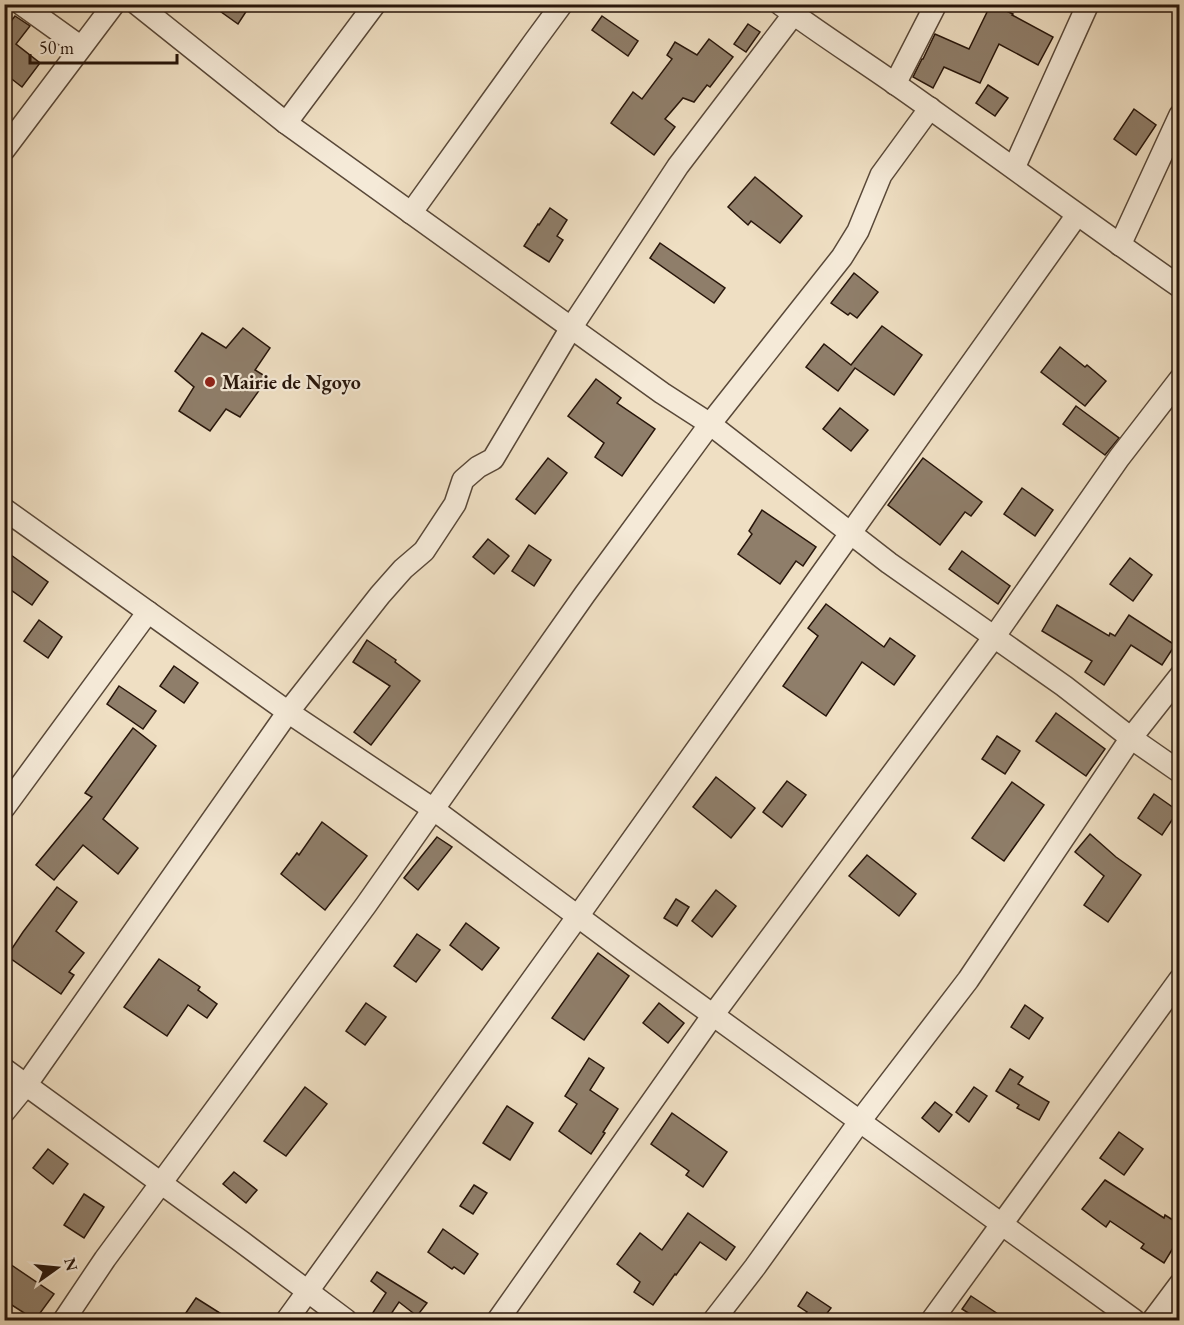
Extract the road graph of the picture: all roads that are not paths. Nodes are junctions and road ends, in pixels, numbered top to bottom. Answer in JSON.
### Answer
{"nodes":[{"id":1,"x":21,"y":4,"type":"edge"},
{"id":2,"x":114,"y":4,"type":"edge"},
{"id":3,"x":137,"y":4,"type":"edge"},
{"id":4,"x":375,"y":4,"type":"edge"},
{"id":5,"x":562,"y":4,"type":"edge"},
{"id":6,"x":936,"y":4,"type":"edge"},
{"id":7,"x":1088,"y":4,"type":"edge"},
{"id":8,"x":790,"y":8,"type":"edge"},
{"id":9,"x":81,"y":46,"type":"junction"},
{"id":10,"x":895,"y":84,"type":"junction"},
{"id":11,"x":930,"y":108,"type":"junction"},
{"id":12,"x":1179,"y":116,"type":"edge"},
{"id":13,"x":286,"y":123,"type":"junction"},
{"id":14,"x":4,"y":150,"type":"edge"},
{"id":15,"x":1014,"y":168,"type":"junction"},
{"id":16,"x":411,"y":213,"type":"junction"},
{"id":17,"x":1077,"y":215,"type":"junction"},
{"id":18,"x":1120,"y":246,"type":"junction"},
{"id":19,"x":1179,"y":288,"type":"edge"},
{"id":20,"x":571,"y":328,"type":"junction"},
{"id":21,"x":1179,"y":379,"type":"edge"},
{"id":22,"x":710,"y":424,"type":"junction"},
{"id":23,"x":4,"y":509,"type":"edge"},
{"id":24,"x":849,"y":533,"type":"junction"},
{"id":25,"x":148,"y":612,"type":"junction"},
{"id":26,"x":994,"y":637,"type":"junction"},
{"id":27,"x":1179,"y":676,"type":"edge"},
{"id":28,"x":288,"y":712,"type":"junction"},
{"id":29,"x":1131,"y":738,"type":"junction"},
{"id":30,"x":1179,"y":772,"type":"edge"},
{"id":31,"x":4,"y":808,"type":"edge"},
{"id":32,"x":433,"y":809,"type":"junction"},
{"id":33,"x":578,"y":916,"type":"junction"},
{"id":34,"x":1179,"y":979,"type":"edge"},
{"id":35,"x":713,"y":1015,"type":"junction"},
{"id":36,"x":4,"y":1070,"type":"edge"},
{"id":37,"x":26,"y":1085,"type":"junction"},
{"id":38,"x":4,"y":1112,"type":"edge"},
{"id":39,"x":860,"y":1121,"type":"junction"},
{"id":40,"x":161,"y":1185,"type":"junction"},
{"id":41,"x":1001,"y":1224,"type":"junction"},
{"id":42,"x":1179,"y":1284,"type":"edge"},
{"id":43,"x":308,"y":1292,"type":"junction"},
{"id":44,"x":64,"y":1320,"type":"edge"},
{"id":45,"x":287,"y":1320,"type":"edge"},
{"id":46,"x":346,"y":1320,"type":"edge"},
{"id":47,"x":498,"y":1320,"type":"edge"},
{"id":48,"x":714,"y":1320,"type":"edge"},
{"id":49,"x":932,"y":1320,"type":"edge"},
{"id":50,"x":1134,"y":1320,"type":"edge"},
{"id":51,"x":1153,"y":1320,"type":"edge"}],
"edges":[{"from":1,"to":9,"type":"street"},
{"from":2,"to":9,"type":"street"},
{"from":3,"to":13,"type":"street"},
{"from":4,"to":13,"type":"street"},
{"from":5,"to":16,"type":"street"},
{"from":6,"to":10,"type":"street"},
{"from":7,"to":15,"type":"street"},
{"from":8,"to":10,"type":"street"},
{"from":8,"to":20,"type":"street"},
{"from":9,"to":14,"type":"street"},
{"from":10,"to":11,"type":"street"},
{"from":11,"to":15,"type":"street"},
{"from":11,"to":22,"type":"street"},
{"from":12,"to":18,"type":"street"},
{"from":13,"to":16,"type":"street"},
{"from":15,"to":17,"type":"street"},
{"from":16,"to":20,"type":"street"},
{"from":17,"to":18,"type":"street"},
{"from":17,"to":24,"type":"street"},
{"from":18,"to":19,"type":"street"},
{"from":20,"to":22,"type":"street"},
{"from":20,"to":28,"type":"street"},
{"from":21,"to":26,"type":"street"},
{"from":22,"to":24,"type":"street"},
{"from":22,"to":32,"type":"street"},
{"from":23,"to":25,"type":"street"},
{"from":24,"to":26,"type":"street"},
{"from":24,"to":33,"type":"street"},
{"from":25,"to":28,"type":"street"},
{"from":25,"to":31,"type":"street"},
{"from":26,"to":29,"type":"street"},
{"from":26,"to":35,"type":"street"},
{"from":27,"to":29,"type":"street"},
{"from":28,"to":32,"type":"street"},
{"from":28,"to":37,"type":"street"},
{"from":29,"to":30,"type":"street"},
{"from":29,"to":39,"type":"street"},
{"from":32,"to":33,"type":"street"},
{"from":32,"to":40,"type":"street"},
{"from":33,"to":35,"type":"street"},
{"from":33,"to":43,"type":"street"},
{"from":34,"to":41,"type":"street"},
{"from":35,"to":39,"type":"street"},
{"from":35,"to":47,"type":"street"},
{"from":36,"to":37,"type":"street"},
{"from":37,"to":38,"type":"street"},
{"from":37,"to":40,"type":"street"},
{"from":39,"to":41,"type":"street"},
{"from":39,"to":48,"type":"street"},
{"from":40,"to":43,"type":"street"},
{"from":40,"to":44,"type":"street"},
{"from":41,"to":49,"type":"street"},
{"from":41,"to":50,"type":"street"},
{"from":42,"to":51,"type":"street"},
{"from":43,"to":45,"type":"street"},
{"from":43,"to":46,"type":"street"}]}
